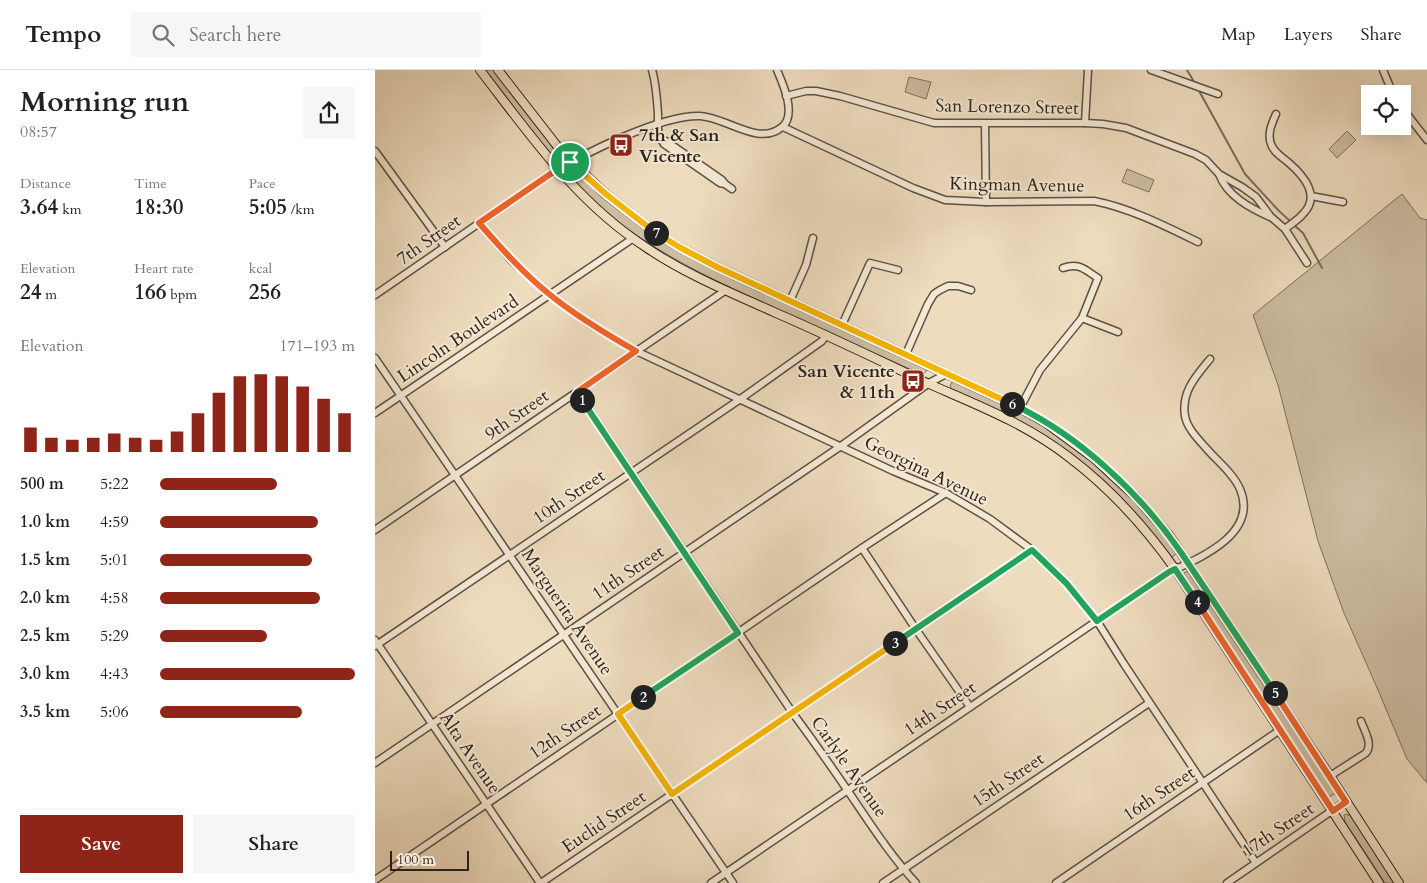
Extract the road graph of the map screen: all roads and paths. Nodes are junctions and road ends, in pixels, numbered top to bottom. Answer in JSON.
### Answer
{"nodes":[{"id":1,"x":480,"y":70,"type":"edge"},
{"id":2,"x":498,"y":70,"type":"edge"},
{"id":3,"x":652,"y":70,"type":"edge"},
{"id":4,"x":777,"y":70,"type":"edge"},
{"id":5,"x":1088,"y":70,"type":"edge"},
{"id":6,"x":1151,"y":70,"type":"edge"},
{"id":7,"x":1383,"y":70,"type":"edge"},
{"id":8,"x":1389,"y":85,"type":"edge"},
{"id":9,"x":1218,"y":94,"type":"dead end"},
{"id":10,"x":786,"y":96,"type":"junction"},
{"id":11,"x":1275,"y":114,"type":"dead end"},
{"id":12,"x":1411,"y":119,"type":"edge"},
{"id":13,"x":1085,"y":123,"type":"junction"},
{"id":14,"x":657,"y":124,"type":"junction"},
{"id":15,"x":985,"y":124,"type":"junction"},
{"id":16,"x":783,"y":127,"type":"junction"},
{"id":17,"x":1427,"y":140,"type":"edge"},
{"id":18,"x":375,"y":151,"type":"edge"},
{"id":19,"x":570,"y":162,"type":"junction"},
{"id":20,"x":558,"y":170,"type":"junction"},
{"id":21,"x":1219,"y":174,"type":"junction"},
{"id":22,"x":732,"y":189,"type":"dead end"},
{"id":23,"x":1311,"y":196,"type":"junction"},
{"id":24,"x":986,"y":202,"type":"junction"},
{"id":25,"x":1343,"y":202,"type":"dead end"},
{"id":26,"x":1271,"y":217,"type":"junction"},
{"id":27,"x":479,"y":223,"type":"junction"},
{"id":28,"x":1285,"y":229,"type":"junction"},
{"id":29,"x":813,"y":238,"type":"dead end"},
{"id":30,"x":632,"y":239,"type":"junction"},
{"id":31,"x":1198,"y":242,"type":"dead end"},
{"id":32,"x":445,"y":247,"type":"junction"},
{"id":33,"x":1307,"y":263,"type":"dead end"},
{"id":34,"x":1063,"y":268,"type":"dead end"},
{"id":35,"x":898,"y":270,"type":"dead end"},
{"id":36,"x":726,"y":290,"type":"junction"},
{"id":37,"x":971,"y":290,"type":"dead end"},
{"id":38,"x":375,"y":295,"type":"edge"},
{"id":39,"x":550,"y":295,"type":"junction"},
{"id":40,"x":790,"y":301,"type":"junction"},
{"id":41,"x":1083,"y":318,"type":"junction"},
{"id":42,"x":842,"y":325,"type":"junction"},
{"id":43,"x":1118,"y":332,"type":"dead end"},
{"id":44,"x":826,"y":335,"type":"junction"},
{"id":45,"x":636,"y":351,"type":"junction"},
{"id":46,"x":906,"y":354,"type":"junction"},
{"id":47,"x":375,"y":358,"type":"edge"},
{"id":48,"x":1209,"y":359,"type":"dead end"},
{"id":49,"x":946,"y":374,"type":"junction"},
{"id":50,"x":929,"y":384,"type":"junction"},
{"id":51,"x":577,"y":392,"type":"junction"},
{"id":52,"x":401,"y":396,"type":"junction"},
{"id":53,"x":739,"y":400,"type":"junction"},
{"id":54,"x":1020,"y":408,"type":"junction"},
{"id":55,"x":375,"y":413,"type":"edge"},
{"id":56,"x":841,"y":446,"type":"junction"},
{"id":57,"x":631,"y":473,"type":"junction"},
{"id":58,"x":455,"y":475,"type":"junction"},
{"id":59,"x":947,"y":493,"type":"junction"},
{"id":60,"x":375,"y":530,"type":"edge"},
{"id":61,"x":862,"y":548,"type":"junction"},
{"id":62,"x":1032,"y":550,"type":"junction"},
{"id":63,"x":685,"y":553,"type":"junction"},
{"id":64,"x":510,"y":554,"type":"junction"},
{"id":65,"x":1189,"y":563,"type":"junction"},
{"id":66,"x":1175,"y":569,"type":"junction"},
{"id":67,"x":1097,"y":621,"type":"junction"},
{"id":68,"x":915,"y":628,"type":"junction"},
{"id":69,"x":738,"y":633,"type":"junction"},
{"id":70,"x":563,"y":634,"type":"junction"},
{"id":71,"x":376,"y":644,"type":"edge"},
{"id":72,"x":1149,"y":702,"type":"junction"},
{"id":73,"x":970,"y":707,"type":"junction"},
{"id":74,"x":792,"y":712,"type":"junction"},
{"id":75,"x":618,"y":714,"type":"junction"},
{"id":76,"x":1361,"y":722,"type":"dead end"},
{"id":77,"x":432,"y":724,"type":"junction"},
{"id":78,"x":1280,"y":730,"type":"junction"},
{"id":79,"x":375,"y":763,"type":"edge"},
{"id":80,"x":1330,"y":776,"type":"junction"},
{"id":81,"x":1202,"y":783,"type":"junction"},
{"id":82,"x":847,"y":790,"type":"junction"},
{"id":83,"x":672,"y":794,"type":"junction"},
{"id":84,"x":1346,"y":802,"type":"junction"},
{"id":85,"x":487,"y":804,"type":"junction"},
{"id":86,"x":1333,"y":811,"type":"junction"},
{"id":87,"x":1256,"y":863,"type":"junction"},
{"id":88,"x":903,"y":869,"type":"junction"},
{"id":89,"x":726,"y":873,"type":"junction"},
{"id":90,"x":375,"y":880,"type":"edge"},
{"id":91,"x":540,"y":883,"type":"edge"},
{"id":92,"x":711,"y":883,"type":"edge"},
{"id":93,"x":733,"y":883,"type":"edge"},
{"id":94,"x":883,"y":883,"type":"edge"},
{"id":95,"x":916,"y":883,"type":"edge"},
{"id":96,"x":1056,"y":883,"type":"edge"},
{"id":97,"x":1227,"y":883,"type":"edge"},
{"id":98,"x":1379,"y":883,"type":"edge"},
{"id":99,"x":1399,"y":883,"type":"edge"}],
"edges":[{"from":1,"to":20,"type":"main road"},
{"from":2,"to":19,"type":"main road"},
{"from":3,"to":14,"type":"street"},
{"from":4,"to":10,"type":"street"},
{"from":5,"to":13,"type":"street"},
{"from":6,"to":9,"type":"street"},
{"from":7,"to":8,"type":"street"},
{"from":10,"to":15,"type":"street","name":"San Lorenzo Street"},
{"from":10,"to":16,"type":"street"},
{"from":11,"to":23,"type":"street"},
{"from":12,"to":17,"type":"street"},
{"from":13,"to":15,"type":"street","name":"San Lorenzo Street"},
{"from":13,"to":21,"type":"street","name":"San Lorenzo Street"},
{"from":14,"to":16,"type":"street","name":"7th Street"},
{"from":14,"to":19,"type":"street","name":"7th Street"},
{"from":14,"to":22,"type":"street"},
{"from":15,"to":24,"type":"street"},
{"from":16,"to":24,"type":"street","name":"Kingman Avenue"},
{"from":18,"to":32,"type":"street"},
{"from":19,"to":20,"type":"street","name":"7th Street"},
{"from":19,"to":40,"type":"main road"},
{"from":20,"to":27,"type":"street","name":"7th Street"},
{"from":20,"to":30,"type":"main road"},
{"from":21,"to":26,"type":"street","name":"San Lorenzo Street"},
{"from":21,"to":26,"type":"street","name":"San Lorenzo Street"},
{"from":23,"to":25,"type":"street"},
{"from":23,"to":28,"type":"street"},
{"from":24,"to":31,"type":"street","name":"Kingman Avenue"},
{"from":26,"to":28,"type":"street","name":"San Lorenzo Street"},
{"from":27,"to":32,"type":"street","name":"7th Street"},
{"from":27,"to":39,"type":"street","name":"Georgina Avenue"},
{"from":28,"to":33,"type":"street","name":"San Lorenzo Street"},
{"from":29,"to":40,"type":"street"},
{"from":30,"to":36,"type":"main road"},
{"from":30,"to":39,"type":"street","name":"Lincoln Boulevard"},
{"from":32,"to":38,"type":"street","name":"7th Street"},
{"from":34,"to":41,"type":"street"},
{"from":35,"to":42,"type":"street"},
{"from":36,"to":44,"type":"main road"},
{"from":36,"to":45,"type":"street","name":"9th Street"},
{"from":37,"to":46,"type":"street"},
{"from":39,"to":45,"type":"street","name":"Georgina Avenue"},
{"from":39,"to":52,"type":"street","name":"Lincoln Boulevard"},
{"from":40,"to":42,"type":"main road"},
{"from":41,"to":43,"type":"street"},
{"from":41,"to":54,"type":"street"},
{"from":42,"to":46,"type":"main road"},
{"from":44,"to":50,"type":"main road"},
{"from":44,"to":53,"type":"street","name":"10th Street"},
{"from":45,"to":51,"type":"street","name":"9th Street"},
{"from":45,"to":53,"type":"street","name":"Georgina Avenue"},
{"from":46,"to":49,"type":"main road"},
{"from":47,"to":52,"type":"street","name":"Marguerita Avenue"},
{"from":48,"to":65,"type":"street","name":"14th Street"},
{"from":49,"to":50,"type":"street","name":"11th Street"},
{"from":49,"to":54,"type":"main road"},
{"from":50,"to":56,"type":"street","name":"11th Street"},
{"from":50,"to":66,"type":"main road"},
{"from":51,"to":57,"type":"street","name":"Carlyle Avenue"},
{"from":51,"to":58,"type":"street","name":"9th Street"},
{"from":52,"to":55,"type":"street","name":"Lincoln Boulevard"},
{"from":52,"to":58,"type":"street","name":"Marguerita Avenue"},
{"from":53,"to":56,"type":"street","name":"Georgina Avenue"},
{"from":53,"to":57,"type":"street","name":"10th Street"},
{"from":54,"to":65,"type":"main road"},
{"from":56,"to":59,"type":"street","name":"Georgina Avenue"},
{"from":56,"to":63,"type":"street","name":"11th Street"},
{"from":57,"to":63,"type":"street","name":"Carlyle Avenue"},
{"from":57,"to":64,"type":"street","name":"10th Street"},
{"from":58,"to":60,"type":"street","name":"9th Street"},
{"from":58,"to":64,"type":"street","name":"Marguerita Avenue"},
{"from":59,"to":61,"type":"street","name":"12th Street"},
{"from":59,"to":62,"type":"street","name":"Georgina Avenue"},
{"from":61,"to":68,"type":"street"},
{"from":61,"to":69,"type":"street","name":"12th Street"},
{"from":62,"to":67,"type":"street","name":"Georgina Avenue"},
{"from":62,"to":68,"type":"street","name":"Euclid Street"},
{"from":63,"to":69,"type":"street","name":"Carlyle Avenue"},
{"from":63,"to":70,"type":"street","name":"11th Street"},
{"from":64,"to":70,"type":"street","name":"Marguerita Avenue"},
{"from":64,"to":71,"type":"street","name":"10th Street"},
{"from":65,"to":66,"type":"street","name":"14th Street"},
{"from":65,"to":80,"type":"main road"},
{"from":66,"to":67,"type":"street","name":"14th Street"},
{"from":66,"to":78,"type":"main road"},
{"from":67,"to":72,"type":"street","name":"Georgina Avenue"},
{"from":67,"to":73,"type":"street","name":"14th Street"},
{"from":68,"to":73,"type":"street"},
{"from":68,"to":74,"type":"street","name":"Euclid Street"},
{"from":69,"to":74,"type":"street","name":"Carlyle Avenue"},
{"from":69,"to":75,"type":"street","name":"12th Street"},
{"from":70,"to":75,"type":"street","name":"Marguerita Avenue"},
{"from":70,"to":77,"type":"street","name":"11th Street"},
{"from":71,"to":77,"type":"street","name":"Alta Avenue"},
{"from":72,"to":81,"type":"street","name":"Georgina Avenue"},
{"from":72,"to":88,"type":"street","name":"15th Street"},
{"from":73,"to":82,"type":"street","name":"14th Street"},
{"from":74,"to":82,"type":"street","name":"Carlyle Avenue"},
{"from":74,"to":83,"type":"street","name":"Euclid Street"},
{"from":75,"to":83,"type":"street","name":"Marguerita Avenue"},
{"from":75,"to":85,"type":"street","name":"12th Street"},
{"from":76,"to":80,"type":"street"},
{"from":77,"to":79,"type":"street","name":"11th Street"},
{"from":77,"to":85,"type":"street","name":"Alta Avenue"},
{"from":78,"to":81,"type":"street","name":"16th Street"},
{"from":78,"to":86,"type":"main road"},
{"from":80,"to":84,"type":"main road"},
{"from":81,"to":87,"type":"street","name":"Georgina Avenue"},
{"from":81,"to":96,"type":"street","name":"16th Street"},
{"from":82,"to":88,"type":"street","name":"Carlyle Avenue"},
{"from":82,"to":89,"type":"street","name":"14th Street"},
{"from":83,"to":89,"type":"street","name":"Marguerita Avenue"},
{"from":83,"to":91,"type":"street","name":"Euclid Street"},
{"from":84,"to":86,"type":"street","name":"17th Street"},
{"from":84,"to":99,"type":"main road"},
{"from":85,"to":90,"type":"street","name":"12th Street"},
{"from":85,"to":91,"type":"street","name":"Alta Avenue"},
{"from":86,"to":87,"type":"street","name":"17th Street"},
{"from":86,"to":98,"type":"main road"},
{"from":87,"to":97,"type":"street","name":"17th Street"},
{"from":88,"to":94,"type":"street","name":"15th Street"},
{"from":88,"to":95,"type":"street","name":"Carlyle Avenue"},
{"from":89,"to":92,"type":"street","name":"14th Street"},
{"from":89,"to":93,"type":"street","name":"Marguerita Avenue"}]}
